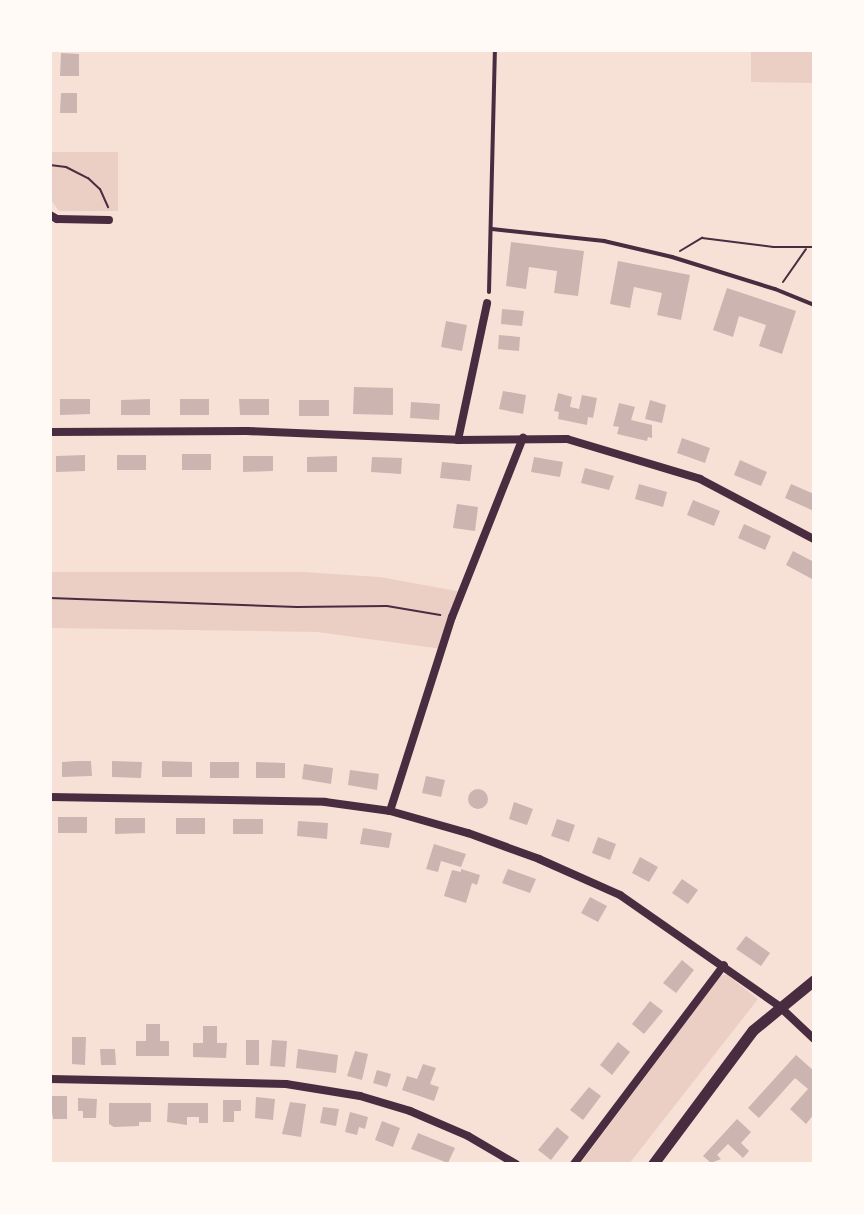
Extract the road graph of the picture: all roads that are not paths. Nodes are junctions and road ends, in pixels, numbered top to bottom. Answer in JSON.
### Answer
{"nodes":[{"id":1,"x":495,"y":50,"type":"edge"},
{"id":2,"x":50,"y":215,"type":"edge"},
{"id":3,"x":109,"y":220,"type":"road end"},
{"id":4,"x":492,"y":229,"type":"junction"},
{"id":5,"x":489,"y":292,"type":"dead end"},
{"id":6,"x":487,"y":303,"type":"dead end"},
{"id":7,"x":814,"y":305,"type":"edge"},
{"id":8,"x":50,"y":432,"type":"edge"},
{"id":9,"x":523,"y":438,"type":"junction"},
{"id":10,"x":458,"y":440,"type":"junction"},
{"id":11,"x":814,"y":539,"type":"edge"},
{"id":12,"x":50,"y":797,"type":"edge"},
{"id":13,"x":390,"y":811,"type":"junction"},
{"id":14,"x":724,"y":965,"type":"junction"},
{"id":15,"x":814,"y":980,"type":"edge"},
{"id":16,"x":779,"y":1006,"type":"junction"},
{"id":17,"x":814,"y":1039,"type":"edge"},
{"id":18,"x":50,"y":1079,"type":"edge"},
{"id":19,"x":516,"y":1164,"type":"edge"},
{"id":20,"x":574,"y":1164,"type":"edge"},
{"id":21,"x":653,"y":1164,"type":"edge"}],
"edges":[{"from":1,"to":4,"type":"lane"},
{"from":2,"to":3,"type":"street"},
{"from":4,"to":5,"type":"lane"},
{"from":4,"to":7,"type":"lane"},
{"from":6,"to":10,"type":"street"},
{"from":8,"to":10,"type":"street"},
{"from":9,"to":10,"type":"street"},
{"from":9,"to":11,"type":"street"},
{"from":9,"to":13,"type":"street"},
{"from":12,"to":13,"type":"street"},
{"from":13,"to":14,"type":"street"},
{"from":14,"to":16,"type":"street"},
{"from":14,"to":20,"type":"street"},
{"from":15,"to":16,"type":"main road"},
{"from":16,"to":17,"type":"street"},
{"from":16,"to":21,"type":"main road"},
{"from":18,"to":19,"type":"street"}]}
